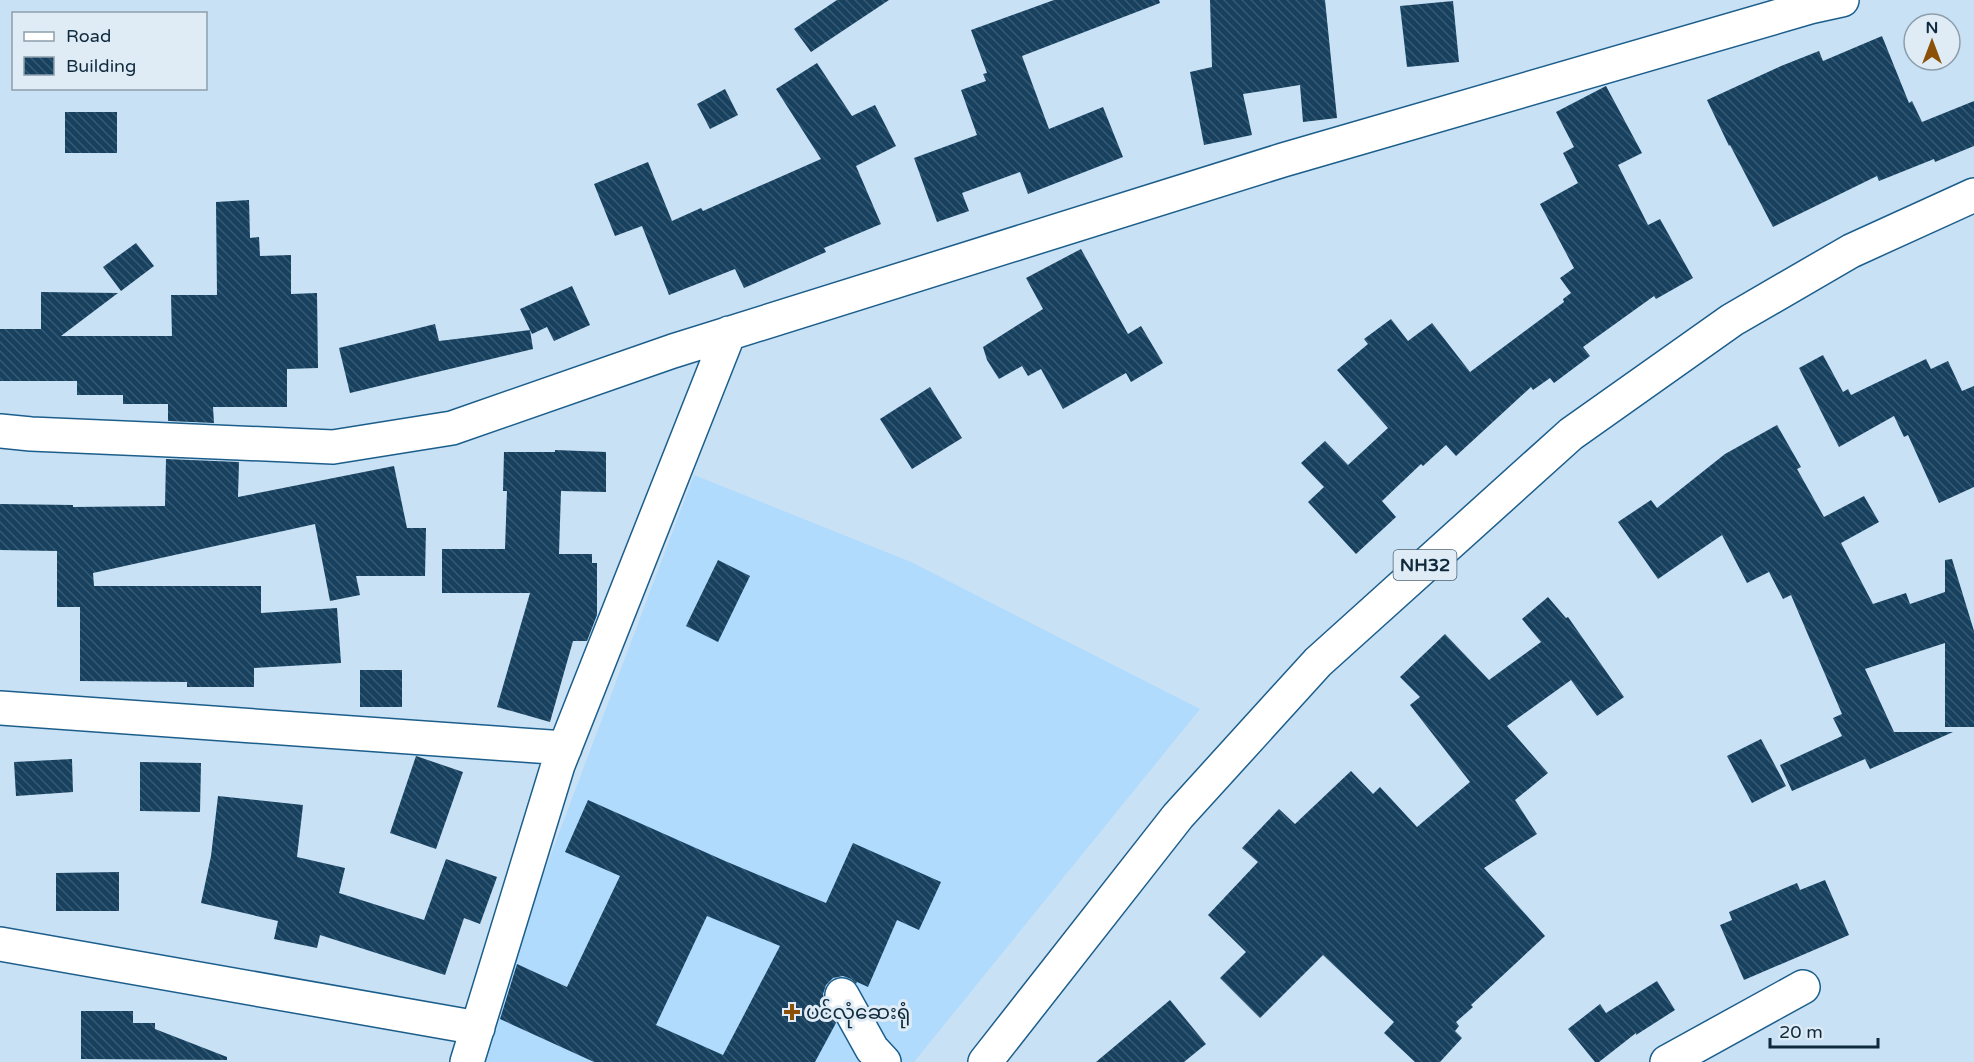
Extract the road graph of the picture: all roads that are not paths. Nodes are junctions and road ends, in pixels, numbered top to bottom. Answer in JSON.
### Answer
{"nodes":[{"id":1,"x":1842,"y":0,"type":"edge"},
{"id":2,"x":1974,"y":195,"type":"edge"},
{"id":3,"x":729,"y":333,"type":"junction"},
{"id":4,"x":0,"y":431,"type":"edge"},
{"id":5,"x":0,"y":708,"type":"edge"},
{"id":6,"x":565,"y":748,"type":"junction"},
{"id":7,"x":0,"y":944,"type":"edge"},
{"id":8,"x":1803,"y":987,"type":"dead end"},
{"id":9,"x":842,"y":995,"type":"dead end"},
{"id":10,"x":478,"y":1028,"type":"junction"},
{"id":11,"x":467,"y":1062,"type":"edge"},
{"id":12,"x":884,"y":1062,"type":"edge"},
{"id":13,"x":985,"y":1062,"type":"edge"},
{"id":14,"x":1666,"y":1062,"type":"edge"}],
"edges":[{"from":1,"to":3,"type":"main road"},
{"from":2,"to":13,"type":"main road","number":"NH32"},
{"from":3,"to":4,"type":"main road"},
{"from":3,"to":6,"type":"main road"},
{"from":5,"to":6,"type":"main road"},
{"from":6,"to":10,"type":"main road"},
{"from":7,"to":10,"type":"main road"},
{"from":8,"to":14,"type":"main road"},
{"from":9,"to":12,"type":"main road"},
{"from":10,"to":11,"type":"main road"}]}
